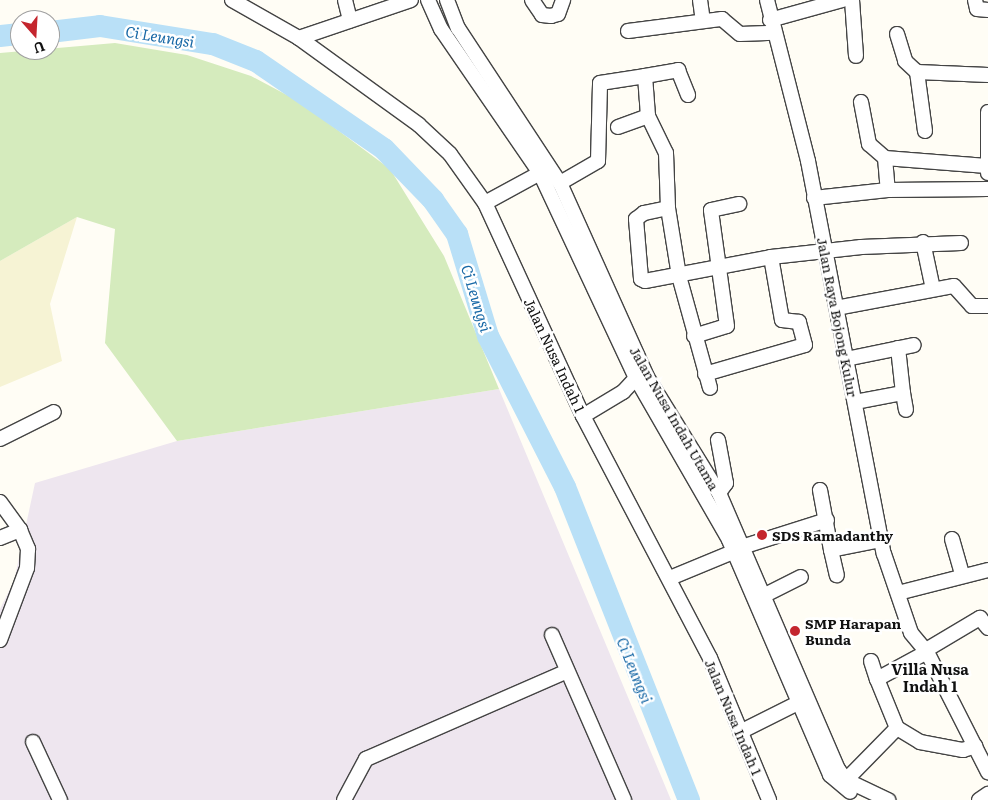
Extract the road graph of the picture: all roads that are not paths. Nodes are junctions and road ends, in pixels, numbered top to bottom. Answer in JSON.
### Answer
{"nodes":[{"id":1,"x":232,"y":0,"type":"edge"},
{"id":2,"x":345,"y":0,"type":"edge"},
{"id":3,"x":411,"y":0,"type":"edge"},
{"id":4,"x":428,"y":0,"type":"edge"},
{"id":5,"x":446,"y":0,"type":"edge"},
{"id":6,"x":532,"y":0,"type":"edge"},
{"id":7,"x":563,"y":0,"type":"edge"},
{"id":8,"x":700,"y":0,"type":"edge"},
{"id":9,"x":767,"y":0,"type":"edge"},
{"id":10,"x":842,"y":0,"type":"edge"},
{"id":11,"x":852,"y":0,"type":"edge"},
{"id":12,"x":975,"y":0,"type":"edge"},
{"id":13,"x":988,"y":10,"type":"edge"},
{"id":14,"x":350,"y":20,"type":"junction"},
{"id":15,"x":703,"y":21,"type":"junction"},
{"id":16,"x":772,"y":26,"type":"junction"},
{"id":17,"x":628,"y":31,"type":"dead end"},
{"id":18,"x":897,"y":34,"type":"dead end"},
{"id":19,"x":299,"y":38,"type":"junction"},
{"id":20,"x":856,"y":56,"type":"dead end"},
{"id":21,"x":917,"y":72,"type":"junction"},
{"id":22,"x":988,"y":75,"type":"edge"},
{"id":23,"x":645,"y":76,"type":"junction"},
{"id":24,"x":688,"y":95,"type":"dead end"},
{"id":25,"x":861,"y":102,"type":"dead end"},
{"id":26,"x":988,"y":112,"type":"edge"},
{"id":27,"x":648,"y":116,"type":"junction"},
{"id":28,"x":618,"y":127,"type":"dead end"},
{"id":29,"x":925,"y":131,"type":"dead end"},
{"id":30,"x":885,"y":158,"type":"junction"},
{"id":31,"x":987,"y":166,"type":"edge"},
{"id":32,"x":540,"y":173,"type":"junction"},
{"id":33,"x":988,"y":173,"type":"edge"},
{"id":34,"x":560,"y":183,"type":"junction"},
{"id":35,"x":888,"y":190,"type":"junction"},
{"id":36,"x":988,"y":190,"type":"edge"},
{"id":37,"x":814,"y":198,"type":"junction"},
{"id":38,"x":485,"y":203,"type":"junction"},
{"id":39,"x":739,"y":204,"type":"dead end"},
{"id":40,"x":668,"y":208,"type":"junction"},
{"id":41,"x":573,"y":230,"type":"junction"},
{"id":42,"x":923,"y":242,"type":"junction"},
{"id":43,"x":961,"y":243,"type":"dead end"},
{"id":44,"x":825,"y":252,"type":"junction"},
{"id":45,"x":771,"y":257,"type":"junction"},
{"id":46,"x":717,"y":266,"type":"junction"},
{"id":47,"x":679,"y":276,"type":"junction"},
{"id":48,"x":933,"y":290,"type":"junction"},
{"id":49,"x":988,"y":306,"type":"edge"},
{"id":50,"x":836,"y":308,"type":"junction"},
{"id":51,"x":694,"y":336,"type":"junction"},
{"id":52,"x":914,"y":344,"type":"dead end"},
{"id":53,"x":898,"y":348,"type":"junction"},
{"id":54,"x":846,"y":359,"type":"junction"},
{"id":55,"x":705,"y":374,"type":"junction"},
{"id":56,"x":636,"y":378,"type":"junction"},
{"id":57,"x":710,"y":388,"type":"dead end"},
{"id":58,"x":903,"y":393,"type":"junction"},
{"id":59,"x":855,"y":402,"type":"junction"},
{"id":60,"x":906,"y":410,"type":"dead end"},
{"id":61,"x":54,"y":412,"type":"dead end"},
{"id":62,"x":583,"y":416,"type":"junction"},
{"id":63,"x":0,"y":439,"type":"edge"},
{"id":64,"x":718,"y":440,"type":"dead end"},
{"id":65,"x":820,"y":490,"type":"dead end"},
{"id":66,"x":719,"y":493,"type":"junction"},
{"id":67,"x":0,"y":502,"type":"edge"},
{"id":68,"x":827,"y":520,"type":"junction"},
{"id":69,"x":20,"y":530,"type":"junction"},
{"id":70,"x":0,"y":538,"type":"edge"},
{"id":71,"x":952,"y":539,"type":"dead end"},
{"id":72,"x":880,"y":540,"type":"junction"},
{"id":73,"x":739,"y":549,"type":"junction"},
{"id":74,"x":832,"y":550,"type":"junction"},
{"id":75,"x":988,"y":570,"type":"edge"},
{"id":76,"x":837,"y":575,"type":"dead end"},
{"id":77,"x":962,"y":575,"type":"junction"},
{"id":78,"x":801,"y":577,"type":"dead end"},
{"id":79,"x":670,"y":578,"type":"junction"},
{"id":80,"x":898,"y":593,"type":"junction"},
{"id":81,"x":765,"y":595,"type":"junction"},
{"id":82,"x":986,"y":622,"type":"edge"},
{"id":83,"x":552,"y":635,"type":"dead end"},
{"id":84,"x":0,"y":640,"type":"edge"},
{"id":85,"x":926,"y":651,"type":"junction"},
{"id":86,"x":871,"y":661,"type":"dead end"},
{"id":87,"x":567,"y":671,"type":"junction"},
{"id":88,"x":877,"y":680,"type":"junction"},
{"id":89,"x":802,"y":701,"type":"junction"},
{"id":90,"x":897,"y":728,"type":"junction"},
{"id":91,"x":740,"y":732,"type":"junction"},
{"id":92,"x":33,"y":742,"type":"dead end"},
{"id":93,"x":974,"y":746,"type":"junction"},
{"id":94,"x":987,"y":765,"type":"edge"},
{"id":95,"x":846,"y":780,"type":"junction"},
{"id":96,"x":988,"y":794,"type":"edge"},
{"id":97,"x":60,"y":800,"type":"edge"},
{"id":98,"x":344,"y":800,"type":"edge"},
{"id":99,"x":624,"y":800,"type":"edge"},
{"id":100,"x":769,"y":800,"type":"edge"},
{"id":101,"x":867,"y":800,"type":"edge"},
{"id":102,"x":888,"y":800,"type":"edge"},
{"id":103,"x":979,"y":800,"type":"edge"}],
"edges":[{"from":1,"to":19,"type":"street","name":"Jalan Nusa Indah 1"},
{"from":2,"to":14,"type":"street"},
{"from":3,"to":14,"type":"street"},
{"from":4,"to":32,"type":"street","name":"Jalan Nusa Indah Utama"},
{"from":5,"to":34,"type":"street","name":"Jalan Nusa Indah Utama"},
{"from":6,"to":7,"type":"street"},
{"from":8,"to":15,"type":"street"},
{"from":9,"to":16,"type":"street","name":"Jalan Raya Bojong Kulur"},
{"from":10,"to":16,"type":"street"},
{"from":11,"to":20,"type":"street"},
{"from":12,"to":13,"type":"street"},
{"from":14,"to":19,"type":"street"},
{"from":15,"to":16,"type":"street"},
{"from":15,"to":17,"type":"street"},
{"from":16,"to":37,"type":"street","name":"Jalan Raya Bojong Kulur"},
{"from":18,"to":21,"type":"street"},
{"from":19,"to":38,"type":"street","name":"Jalan Nusa Indah 1"},
{"from":21,"to":22,"type":"street"},
{"from":21,"to":29,"type":"street"},
{"from":23,"to":24,"type":"street"},
{"from":23,"to":27,"type":"street"},
{"from":23,"to":34,"type":"street"},
{"from":25,"to":30,"type":"street"},
{"from":26,"to":31,"type":"street"},
{"from":27,"to":28,"type":"street"},
{"from":27,"to":40,"type":"street"},
{"from":30,"to":31,"type":"street"},
{"from":30,"to":35,"type":"street"},
{"from":31,"to":33,"type":"street"},
{"from":32,"to":38,"type":"street"},
{"from":32,"to":41,"type":"street","name":"Jalan Nusa Indah Utama"},
{"from":34,"to":41,"type":"street","name":"Jalan Nusa Indah Utama"},
{"from":35,"to":36,"type":"street"},
{"from":35,"to":37,"type":"street"},
{"from":37,"to":44,"type":"street","name":"Jalan Raya Bojong Kulur"},
{"from":38,"to":62,"type":"street","name":"Jalan Nusa Indah 1"},
{"from":39,"to":46,"type":"street"},
{"from":40,"to":47,"type":"street"},
{"from":40,"to":47,"type":"street"},
{"from":41,"to":56,"type":"street","name":"Jalan Nusa Indah Utama"},
{"from":41,"to":66,"type":"street","name":"Jalan Nusa Indah Utama"},
{"from":42,"to":43,"type":"street"},
{"from":42,"to":44,"type":"street"},
{"from":42,"to":48,"type":"street"},
{"from":44,"to":45,"type":"street"},
{"from":44,"to":50,"type":"street","name":"Jalan Raya Bojong Kulur"},
{"from":45,"to":46,"type":"street"},
{"from":45,"to":55,"type":"street"},
{"from":46,"to":47,"type":"street"},
{"from":46,"to":51,"type":"street"},
{"from":47,"to":51,"type":"street"},
{"from":48,"to":49,"type":"street"},
{"from":48,"to":50,"type":"street"},
{"from":50,"to":54,"type":"street","name":"Jalan Raya Bojong Kulur"},
{"from":51,"to":55,"type":"street"},
{"from":52,"to":53,"type":"street"},
{"from":53,"to":54,"type":"street"},
{"from":53,"to":58,"type":"street"},
{"from":54,"to":59,"type":"street","name":"Jalan Raya Bojong Kulur"},
{"from":55,"to":57,"type":"street"},
{"from":56,"to":62,"type":"street"},
{"from":56,"to":73,"type":"street","name":"Jalan Nusa Indah Utama"},
{"from":58,"to":59,"type":"street"},
{"from":58,"to":60,"type":"street"},
{"from":59,"to":72,"type":"street","name":"Jalan Raya Bojong Kulur"},
{"from":61,"to":63,"type":"street"},
{"from":62,"to":79,"type":"street","name":"Jalan Nusa Indah 1"},
{"from":64,"to":66,"type":"street"},
{"from":65,"to":68,"type":"street"},
{"from":66,"to":73,"type":"street","name":"Jalan Nusa Indah Utama"},
{"from":67,"to":69,"type":"street"},
{"from":68,"to":73,"type":"street"},
{"from":68,"to":74,"type":"street"},
{"from":69,"to":70,"type":"street"},
{"from":69,"to":84,"type":"street"},
{"from":71,"to":77,"type":"street"},
{"from":72,"to":74,"type":"street"},
{"from":72,"to":80,"type":"street","name":"Jalan Raya Bojong Kulur"},
{"from":73,"to":79,"type":"street"},
{"from":73,"to":81,"type":"street","name":"Jalan Nusa Indah Utama"},
{"from":73,"to":89,"type":"street","name":"Jalan Nusa Indah Utama"},
{"from":74,"to":76,"type":"street"},
{"from":75,"to":77,"type":"street"},
{"from":77,"to":80,"type":"street"},
{"from":78,"to":81,"type":"street"},
{"from":79,"to":91,"type":"street","name":"Jalan Nusa Indah 1"},
{"from":80,"to":85,"type":"street","name":"Jalan Raya Bojong Kulur"},
{"from":81,"to":89,"type":"street","name":"Jalan Nusa Indah Utama"},
{"from":82,"to":85,"type":"street"},
{"from":83,"to":87,"type":"street"},
{"from":85,"to":88,"type":"street"},
{"from":85,"to":93,"type":"street"},
{"from":86,"to":88,"type":"street"},
{"from":87,"to":98,"type":"street"},
{"from":87,"to":99,"type":"street"},
{"from":88,"to":90,"type":"street"},
{"from":89,"to":91,"type":"street"},
{"from":89,"to":95,"type":"street","name":"Jalan Nusa Indah Utama"},
{"from":89,"to":101,"type":"street","name":"Jalan Nusa Indah Utama"},
{"from":90,"to":93,"type":"street"},
{"from":90,"to":95,"type":"street"},
{"from":91,"to":100,"type":"street","name":"Jalan Nusa Indah 1"},
{"from":92,"to":97,"type":"street"},
{"from":93,"to":94,"type":"street"},
{"from":95,"to":102,"type":"street"},
{"from":96,"to":103,"type":"street"}]}
